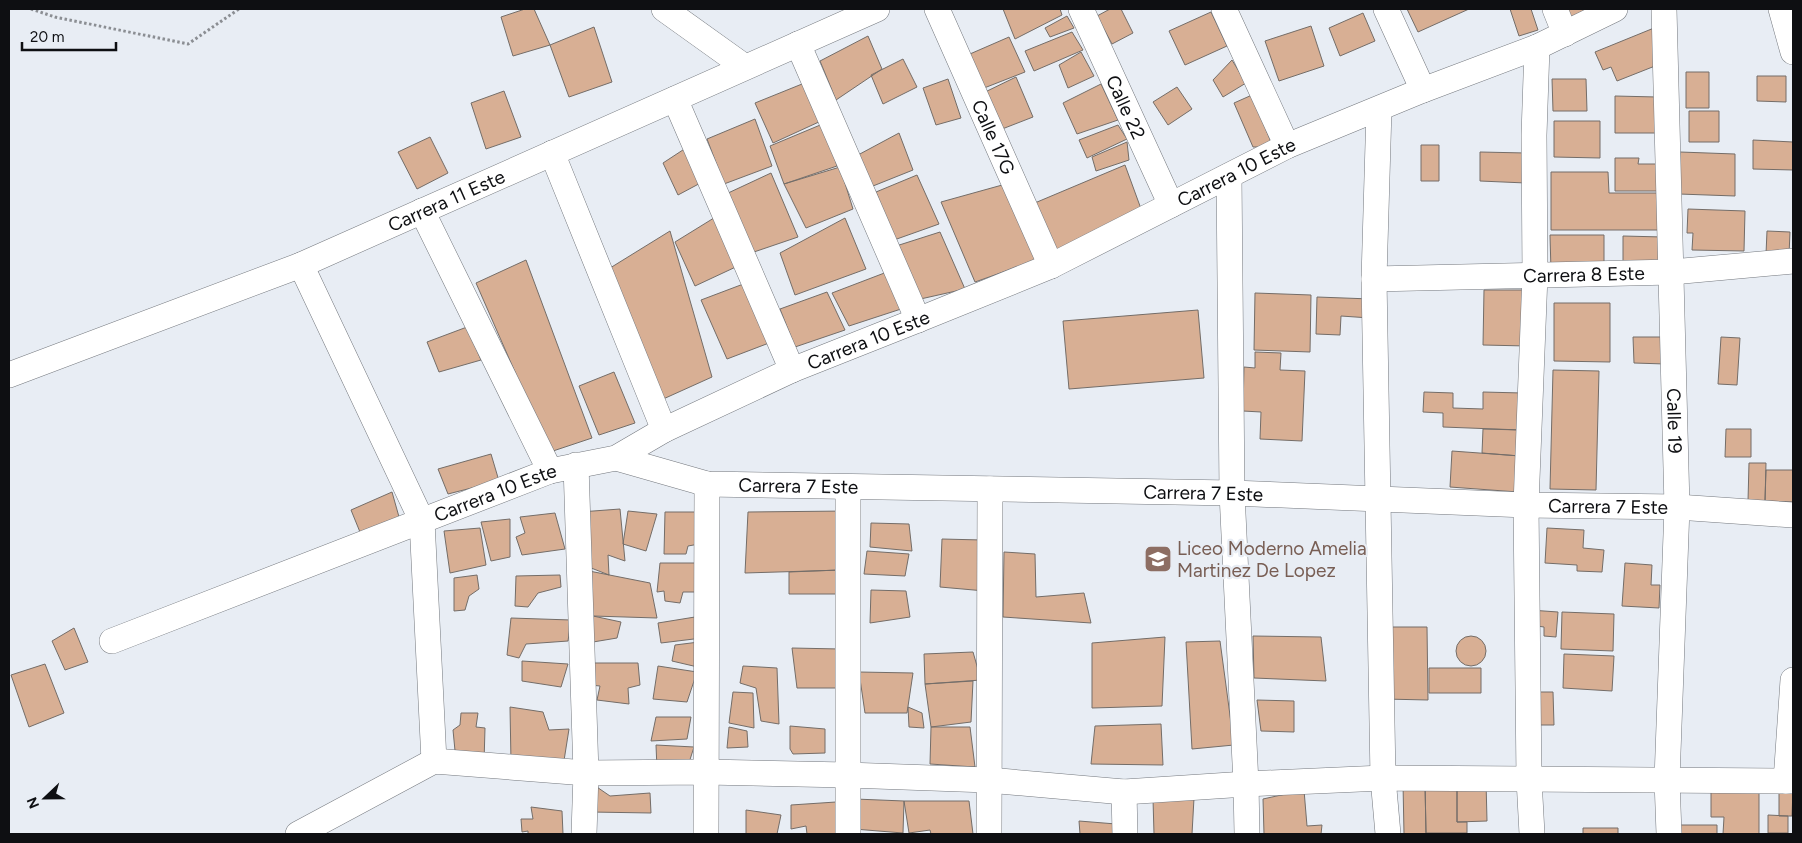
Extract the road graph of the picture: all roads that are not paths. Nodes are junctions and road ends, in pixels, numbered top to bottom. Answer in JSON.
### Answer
{"nodes":[{"id":1,"x":664,"y":9,"type":"edge"},
{"id":2,"x":937,"y":9,"type":"edge"},
{"id":3,"x":1081,"y":9,"type":"edge"},
{"id":4,"x":1224,"y":9,"type":"edge"},
{"id":5,"x":1386,"y":9,"type":"edge"},
{"id":6,"x":1555,"y":9,"type":"edge"},
{"id":7,"x":1615,"y":9,"type":"edge"},
{"id":8,"x":1664,"y":9,"type":"edge"},
{"id":9,"x":1780,"y":9,"type":"edge"},
{"id":10,"x":870,"y":10,"type":"edge"},
{"id":11,"x":1566,"y":34,"type":"junction"},
{"id":12,"x":798,"y":44,"type":"junction"},
{"id":13,"x":1537,"y":47,"type":"junction"},
{"id":14,"x":1793,"y":52,"type":"edge"},
{"id":15,"x":746,"y":67,"type":"junction"},
{"id":16,"x":1423,"y":90,"type":"junction"},
{"id":17,"x":675,"y":99,"type":"junction"},
{"id":18,"x":1379,"y":109,"type":"junction"},
{"id":19,"x":1287,"y":146,"type":"junction"},
{"id":20,"x":552,"y":153,"type":"junction"},
{"id":21,"x":1229,"y":176,"type":"junction"},
{"id":22,"x":1171,"y":204,"type":"junction"},
{"id":23,"x":422,"y":211,"type":"junction"},
{"id":24,"x":1793,"y":261,"type":"edge"},
{"id":25,"x":302,"y":265,"type":"junction"},
{"id":26,"x":1051,"y":266,"type":"junction"},
{"id":27,"x":1672,"y":272,"type":"junction"},
{"id":28,"x":1535,"y":275,"type":"junction"},
{"id":29,"x":1374,"y":278,"type":"junction"},
{"id":30,"x":918,"y":320,"type":"junction"},
{"id":31,"x":792,"y":370,"type":"junction"},
{"id":32,"x":9,"y":375,"type":"edge"},
{"id":33,"x":664,"y":430,"type":"junction"},
{"id":34,"x":616,"y":458,"type":"junction"},
{"id":35,"x":576,"y":465,"type":"junction"},
{"id":36,"x":550,"y":471,"type":"junction"},
{"id":37,"x":707,"y":484,"type":"junction"},
{"id":38,"x":848,"y":487,"type":"junction"},
{"id":39,"x":990,"y":489,"type":"junction"},
{"id":40,"x":1232,"y":493,"type":"junction"},
{"id":41,"x":1379,"y":499,"type":"junction"},
{"id":42,"x":1526,"y":505,"type":"junction"},
{"id":43,"x":1677,"y":507,"type":"junction"},
{"id":44,"x":1793,"y":515,"type":"edge"},
{"id":45,"x":422,"y":521,"type":"junction"},
{"id":46,"x":112,"y":641,"type":"dead end"},
{"id":47,"x":1793,"y":680,"type":"edge"},
{"id":48,"x":434,"y":761,"type":"junction"},
{"id":49,"x":706,"y":772,"type":"junction"},
{"id":50,"x":586,"y":774,"type":"junction"},
{"id":51,"x":847,"y":775,"type":"junction"},
{"id":52,"x":1383,"y":778,"type":"junction"},
{"id":53,"x":1529,"y":779,"type":"junction"},
{"id":54,"x":988,"y":780,"type":"junction"},
{"id":55,"x":1667,"y":780,"type":"junction"},
{"id":56,"x":1790,"y":781,"type":"edge"},
{"id":57,"x":1246,"y":784,"type":"junction"},
{"id":58,"x":1124,"y":792,"type":"junction"},
{"id":59,"x":298,"y":834,"type":"edge"},
{"id":60,"x":584,"y":834,"type":"edge"},
{"id":61,"x":706,"y":834,"type":"edge"},
{"id":62,"x":848,"y":834,"type":"edge"},
{"id":63,"x":989,"y":834,"type":"edge"},
{"id":64,"x":1125,"y":834,"type":"edge"},
{"id":65,"x":1246,"y":834,"type":"edge"},
{"id":66,"x":1388,"y":834,"type":"edge"},
{"id":67,"x":1532,"y":834,"type":"edge"},
{"id":68,"x":1669,"y":834,"type":"edge"}],
"edges":[{"from":1,"to":15,"type":"street"},
{"from":2,"to":26,"type":"street","name":"Calle 17G"},
{"from":3,"to":22,"type":"street","name":"Calle 22"},
{"from":4,"to":19,"type":"street"},
{"from":5,"to":16,"type":"street"},
{"from":6,"to":11,"type":"street"},
{"from":7,"to":11,"type":"street","name":"Carrera 10 Este"},
{"from":8,"to":27,"type":"street","name":"Calle 19"},
{"from":9,"to":14,"type":"street"},
{"from":10,"to":12,"type":"street","name":"Carrera 11 Este"},
{"from":11,"to":13,"type":"street","name":"Carrera 10 Este"},
{"from":12,"to":15,"type":"street","name":"Carrera 11 Este"},
{"from":12,"to":30,"type":"street"},
{"from":13,"to":16,"type":"street","name":"Carrera 10 Este"},
{"from":13,"to":28,"type":"street"},
{"from":15,"to":17,"type":"street","name":"Carrera 11 Este"},
{"from":16,"to":18,"type":"street","name":"Carrera 10 Este"},
{"from":17,"to":20,"type":"street","name":"Carrera 11 Este"},
{"from":17,"to":31,"type":"street"},
{"from":18,"to":19,"type":"street","name":"Carrera 10 Este"},
{"from":18,"to":29,"type":"street"},
{"from":19,"to":21,"type":"street","name":"Carrera 10 Este"},
{"from":20,"to":23,"type":"street","name":"Carrera 11 Este"},
{"from":20,"to":33,"type":"street"},
{"from":21,"to":22,"type":"street","name":"Carrera 10 Este"},
{"from":21,"to":40,"type":"street"},
{"from":22,"to":26,"type":"street","name":"Carrera 10 Este"},
{"from":23,"to":25,"type":"street","name":"Carrera 11 Este"},
{"from":23,"to":36,"type":"street"},
{"from":24,"to":27,"type":"street","name":"Carrera 8 Este"},
{"from":25,"to":32,"type":"street","name":"Carrera 11 Este"},
{"from":25,"to":45,"type":"street"},
{"from":26,"to":30,"type":"street","name":"Carrera 10 Este"},
{"from":27,"to":28,"type":"street","name":"Carrera 8 Este"},
{"from":27,"to":43,"type":"street","name":"Calle 19"},
{"from":28,"to":29,"type":"street","name":"Carrera 8 Este"},
{"from":28,"to":42,"type":"street"},
{"from":29,"to":41,"type":"street"},
{"from":30,"to":31,"type":"street","name":"Carrera 10 Este"},
{"from":31,"to":33,"type":"street","name":"Carrera 10 Este"},
{"from":33,"to":34,"type":"street","name":"Carrera 10 Este"},
{"from":34,"to":35,"type":"street","name":"Carrera 10 Este"},
{"from":34,"to":37,"type":"street","name":"Carrera 7 Este"},
{"from":35,"to":36,"type":"street","name":"Carrera 10 Este"},
{"from":35,"to":50,"type":"street"},
{"from":36,"to":45,"type":"street","name":"Carrera 10 Este"},
{"from":37,"to":38,"type":"street","name":"Carrera 7 Este"},
{"from":37,"to":49,"type":"street"},
{"from":38,"to":39,"type":"street","name":"Carrera 7 Este"},
{"from":38,"to":51,"type":"street"},
{"from":39,"to":40,"type":"street","name":"Carrera 7 Este"},
{"from":39,"to":54,"type":"street"},
{"from":40,"to":41,"type":"street","name":"Carrera 7 Este"},
{"from":40,"to":57,"type":"street"},
{"from":41,"to":42,"type":"street","name":"Carrera 7 Este"},
{"from":41,"to":52,"type":"street"},
{"from":42,"to":43,"type":"street","name":"Carrera 7 Este"},
{"from":42,"to":53,"type":"street"},
{"from":43,"to":44,"type":"street","name":"Carrera 7 Este"},
{"from":43,"to":55,"type":"street","name":"Calle 19"},
{"from":45,"to":46,"type":"street","name":"Carrera 10 Este"},
{"from":45,"to":48,"type":"street"},
{"from":47,"to":56,"type":"street"},
{"from":48,"to":50,"type":"street"},
{"from":48,"to":59,"type":"street"},
{"from":49,"to":50,"type":"street"},
{"from":49,"to":51,"type":"street"},
{"from":49,"to":61,"type":"street"},
{"from":50,"to":60,"type":"street"},
{"from":51,"to":54,"type":"street"},
{"from":51,"to":62,"type":"street"},
{"from":52,"to":53,"type":"street"},
{"from":52,"to":57,"type":"street"},
{"from":52,"to":66,"type":"street"},
{"from":53,"to":55,"type":"street"},
{"from":53,"to":67,"type":"street"},
{"from":54,"to":58,"type":"street"},
{"from":54,"to":63,"type":"street"},
{"from":55,"to":56,"type":"street"},
{"from":55,"to":68,"type":"street","name":"Calle 19"},
{"from":57,"to":58,"type":"street"},
{"from":57,"to":65,"type":"street"},
{"from":58,"to":64,"type":"street"}]}
